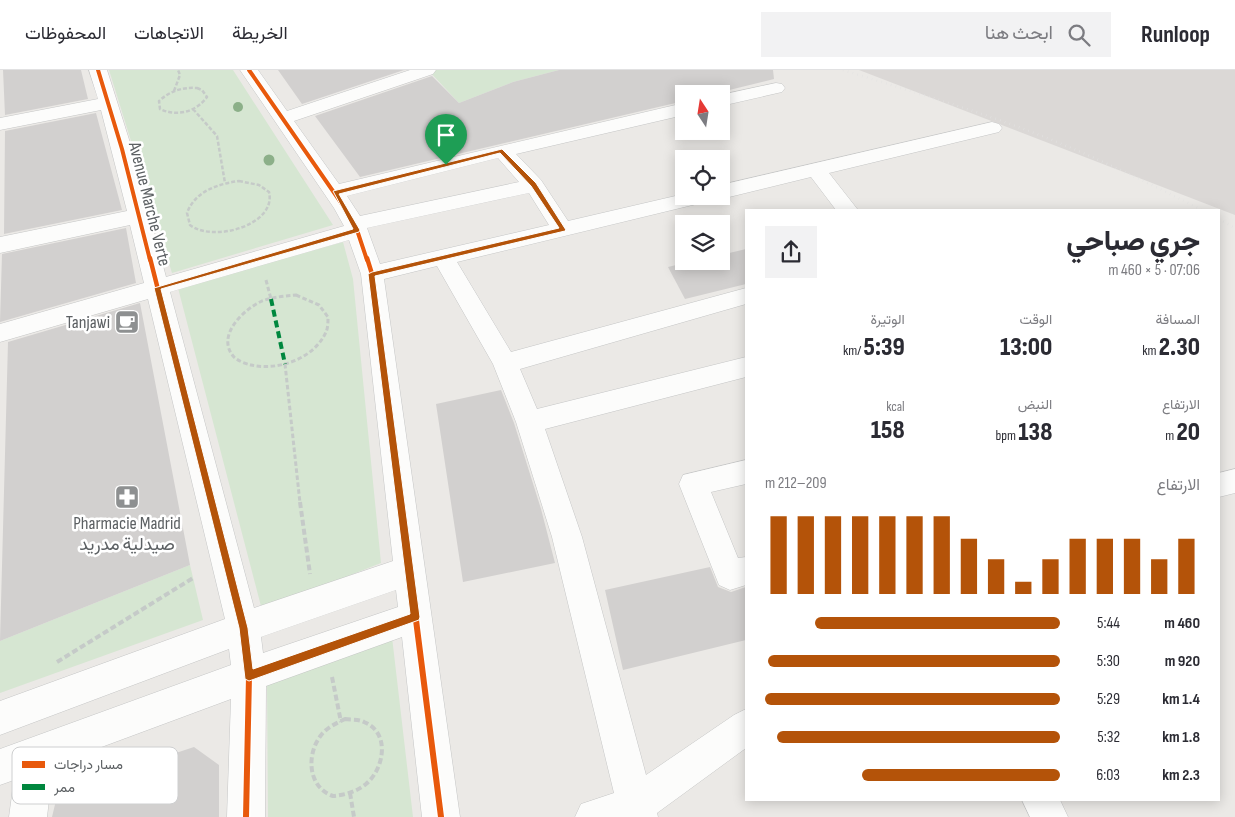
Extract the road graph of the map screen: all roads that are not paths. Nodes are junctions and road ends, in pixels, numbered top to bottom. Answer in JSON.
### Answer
{"nodes":[{"id":1,"x":98,"y":70,"type":"edge"},
{"id":2,"x":249,"y":70,"type":"edge"},
{"id":3,"x":427,"y":70,"type":"edge"},
{"id":4,"x":776,"y":88,"type":"dead end"},
{"id":5,"x":730,"y":98,"type":"edge"},
{"id":6,"x":108,"y":103,"type":"junction"},
{"id":7,"x":675,"y":111,"type":"edge"},
{"id":8,"x":283,"y":118,"type":"junction"},
{"id":9,"x":0,"y":124,"type":"edge"},
{"id":10,"x":992,"y":128,"type":"dead end"},
{"id":11,"x":502,"y":151,"type":"junction"},
{"id":12,"x":816,"y":169,"type":"junction"},
{"id":13,"x":534,"y":185,"type":"junction"},
{"id":14,"x":730,"y":190,"type":"edge"},
{"id":15,"x":335,"y":192,"type":"junction"},
{"id":16,"x":675,"y":203,"type":"edge"},
{"id":17,"x":846,"y":209,"type":"edge"},
{"id":18,"x":139,"y":216,"type":"junction"},
{"id":19,"x":356,"y":227,"type":"junction"},
{"id":20,"x":563,"y":230,"type":"junction"},
{"id":21,"x":0,"y":245,"type":"edge"},
{"id":22,"x":444,"y":258,"type":"junction"},
{"id":23,"x":372,"y":274,"type":"junction"},
{"id":24,"x":157,"y":288,"type":"junction"},
{"id":25,"x":745,"y":296,"type":"edge"},
{"id":26,"x":0,"y":333,"type":"edge"},
{"id":27,"x":505,"y":363,"type":"junction"},
{"id":28,"x":745,"y":367,"type":"edge"},
{"id":29,"x":529,"y":422,"type":"junction"},
{"id":30,"x":745,"y":472,"type":"edge"},
{"id":31,"x":1235,"y":481,"type":"edge"},
{"id":32,"x":1220,"y":485,"type":"edge"},
{"id":33,"x":745,"y":570,"type":"edge"},
{"id":34,"x":408,"y":571,"type":"junction"},
{"id":35,"x":415,"y":617,"type":"junction"},
{"id":36,"x":243,"y":628,"type":"junction"},
{"id":37,"x":249,"y":676,"type":"junction"},
{"id":38,"x":0,"y":718,"type":"edge"},
{"id":39,"x":745,"y":728,"type":"edge"},
{"id":40,"x":55,"y":747,"type":"edge"},
{"id":41,"x":12,"y":763,"type":"edge"},
{"id":42,"x":0,"y":767,"type":"edge"},
{"id":43,"x":1042,"y":801,"type":"edge"},
{"id":44,"x":30,"y":804,"type":"edge"},
{"id":45,"x":637,"y":811,"type":"edge"},
{"id":46,"x":28,"y":817,"type":"edge"},
{"id":47,"x":246,"y":817,"type":"edge"},
{"id":48,"x":442,"y":817,"type":"edge"},
{"id":49,"x":594,"y":817,"type":"edge"},
{"id":50,"x":1050,"y":817,"type":"edge"}],
"edges":[{"from":1,"to":6,"type":"street","name":"Avenue Marche Verte"},
{"from":2,"to":8,"type":"street"},
{"from":3,"to":8,"type":"street"},
{"from":4,"to":5,"type":"street"},
{"from":6,"to":9,"type":"street"},
{"from":6,"to":18,"type":"street","name":"Avenue Marche Verte"},
{"from":7,"to":11,"type":"street"},
{"from":8,"to":15,"type":"street"},
{"from":10,"to":12,"type":"street"},
{"from":11,"to":13,"type":"street"},
{"from":11,"to":15,"type":"street"},
{"from":12,"to":14,"type":"street"},
{"from":12,"to":17,"type":"street"},
{"from":13,"to":19,"type":"street"},
{"from":13,"to":20,"type":"street"},
{"from":15,"to":19,"type":"street"},
{"from":16,"to":20,"type":"street"},
{"from":18,"to":21,"type":"street"},
{"from":18,"to":24,"type":"street","name":"Avenue Marche Verte"},
{"from":19,"to":23,"type":"street"},
{"from":19,"to":24,"type":"street"},
{"from":20,"to":22,"type":"street"},
{"from":22,"to":23,"type":"street"},
{"from":22,"to":27,"type":"street"},
{"from":23,"to":34,"type":"street"},
{"from":24,"to":26,"type":"street"},
{"from":24,"to":36,"type":"street","name":"Avenue Marche Verte"},
{"from":25,"to":27,"type":"street"},
{"from":27,"to":29,"type":"street"},
{"from":28,"to":29,"type":"street"},
{"from":29,"to":45,"type":"street"},
{"from":30,"to":33,"type":"street"},
{"from":31,"to":32,"type":"street"},
{"from":34,"to":35,"type":"street"},
{"from":34,"to":36,"type":"street"},
{"from":35,"to":37,"type":"street"},
{"from":35,"to":48,"type":"street"},
{"from":36,"to":37,"type":"street","name":"Avenue Marche Verte"},
{"from":36,"to":38,"type":"street"},
{"from":37,"to":40,"type":"street"},
{"from":37,"to":47,"type":"street","name":"Avenue Marche Verte"},
{"from":39,"to":45,"type":"street"},
{"from":41,"to":42,"type":"street"},
{"from":43,"to":50,"type":"street"},
{"from":44,"to":46,"type":"street"},
{"from":45,"to":49,"type":"street"}]}
